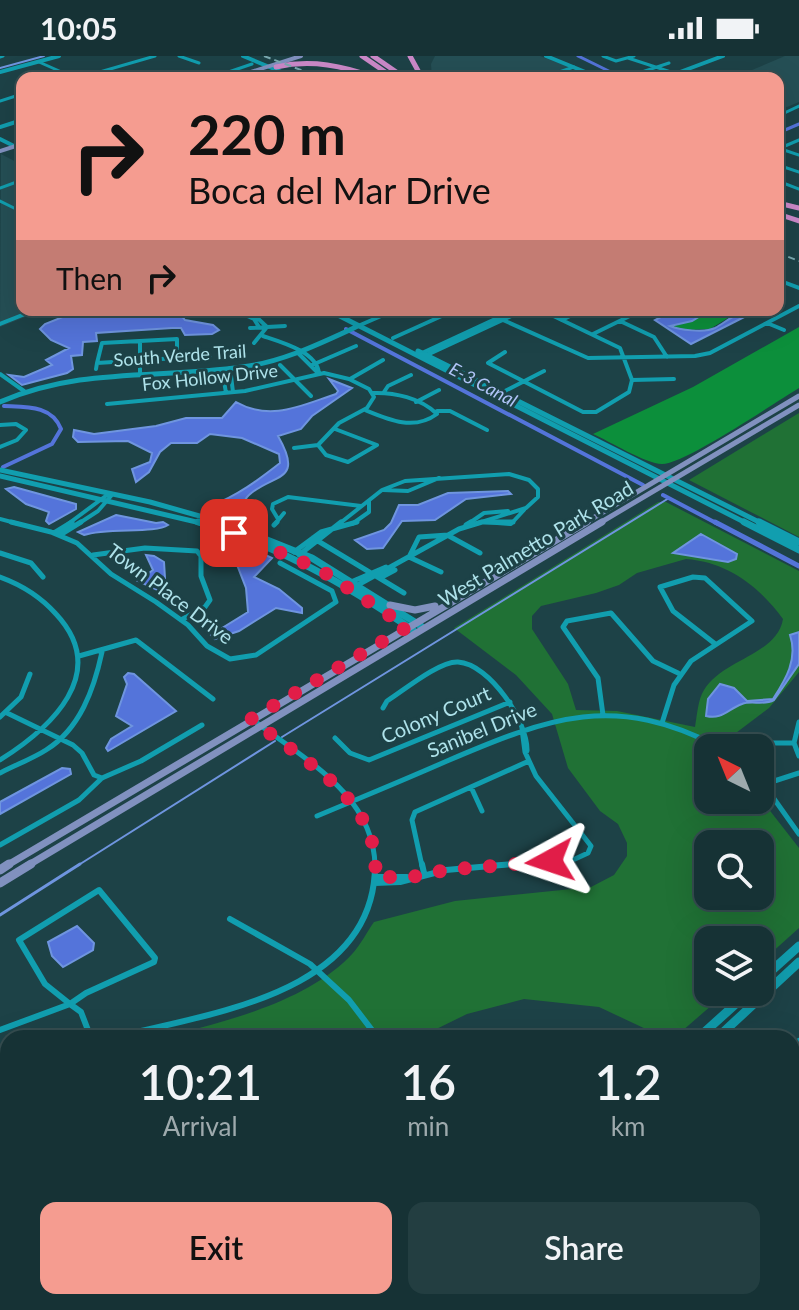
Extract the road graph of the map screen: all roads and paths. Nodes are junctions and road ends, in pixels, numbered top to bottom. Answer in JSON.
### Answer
{"nodes":[{"id":1,"x":59,"y":56,"type":"edge"},
{"id":2,"x":155,"y":56,"type":"edge"},
{"id":3,"x":179,"y":56,"type":"edge"},
{"id":4,"x":243,"y":56,"type":"edge"},
{"id":5,"x":252,"y":56,"type":"edge"},
{"id":6,"x":303,"y":56,"type":"edge"},
{"id":7,"x":324,"y":56,"type":"edge"},
{"id":8,"x":360,"y":56,"type":"edge"},
{"id":9,"x":371,"y":56,"type":"edge"},
{"id":10,"x":546,"y":56,"type":"edge"},
{"id":11,"x":603,"y":56,"type":"edge"},
{"id":12,"x":634,"y":56,"type":"edge"},
{"id":13,"x":723,"y":56,"type":"edge"},
{"id":14,"x":729,"y":56,"type":"edge"},
{"id":15,"x":628,"y":58,"type":"junction"},
{"id":16,"x":289,"y":60,"type":"edge"},
{"id":17,"x":39,"y":62,"type":"junction"},
{"id":18,"x":199,"y":63,"type":"dead end"},
{"id":19,"x":669,"y":63,"type":"dead end"},
{"id":20,"x":252,"y":64,"type":"dead end"},
{"id":21,"x":337,"y":65,"type":"junction"},
{"id":22,"x":276,"y":67,"type":"joint"},
{"id":23,"x":575,"y":67,"type":"junction"},
{"id":24,"x":656,"y":67,"type":"junction"},
{"id":25,"x":0,"y":72,"type":"edge"},
{"id":26,"x":63,"y":72,"type":"edge"},
{"id":27,"x":98,"y":72,"type":"edge"},
{"id":28,"x":229,"y":72,"type":"edge"},
{"id":29,"x":248,"y":72,"type":"edge"},
{"id":30,"x":262,"y":72,"type":"edge"},
{"id":31,"x":282,"y":72,"type":"edge"},
{"id":32,"x":290,"y":72,"type":"edge"},
{"id":33,"x":359,"y":72,"type":"edge"},
{"id":34,"x":383,"y":72,"type":"edge"},
{"id":35,"x":394,"y":72,"type":"edge"},
{"id":36,"x":560,"y":72,"type":"edge"},
{"id":37,"x":586,"y":72,"type":"edge"},
{"id":38,"x":642,"y":72,"type":"dead end"},
{"id":39,"x":667,"y":72,"type":"edge"},
{"id":40,"x":685,"y":72,"type":"edge"},
{"id":41,"x":687,"y":72,"type":"edge"},
{"id":42,"x":0,"y":138,"type":"edge"},
{"id":43,"x":13,"y":146,"type":"edge"},
{"id":44,"x":20,"y":316,"type":"edge"},
{"id":45,"x":247,"y":316,"type":"edge"},
{"id":46,"x":255,"y":316,"type":"edge"},
{"id":47,"x":340,"y":316,"type":"edge"},
{"id":48,"x":346,"y":316,"type":"edge"},
{"id":49,"x":382,"y":316,"type":"edge"},
{"id":50,"x":442,"y":316,"type":"edge"},
{"id":51,"x":502,"y":316,"type":"edge"},
{"id":52,"x":511,"y":316,"type":"edge"},
{"id":53,"x":554,"y":316,"type":"edge"},
{"id":54,"x":570,"y":316,"type":"edge"},
{"id":55,"x":630,"y":316,"type":"edge"},
{"id":56,"x":780,"y":316,"type":"edge"},
{"id":57,"x":503,"y":320,"type":"junction"},
{"id":58,"x":562,"y":320,"type":"junction"},
{"id":59,"x":620,"y":321,"type":"junction"},
{"id":60,"x":767,"y":323,"type":"junction"},
{"id":61,"x":0,"y":324,"type":"edge"},
{"id":62,"x":285,"y":326,"type":"dead end"},
{"id":63,"x":359,"y":326,"type":"junction"},
{"id":64,"x":259,"y":327,"type":"junction"},
{"id":65,"x":267,"y":327,"type":"junction"},
{"id":66,"x":250,"y":328,"type":"dead end"},
{"id":67,"x":784,"y":330,"type":"dead end"},
{"id":68,"x":593,"y":334,"type":"junction"},
{"id":69,"x":263,"y":336,"type":"junction"},
{"id":70,"x":393,"y":338,"type":"junction"},
{"id":71,"x":140,"y":341,"type":"junction"},
{"id":72,"x":254,"y":343,"type":"dead end"},
{"id":73,"x":356,"y":346,"type":"dead end"},
{"id":74,"x":505,"y":352,"type":"dead end"},
{"id":75,"x":299,"y":353,"type":"junction"},
{"id":76,"x":421,"y":354,"type":"junction"},
{"id":77,"x":210,"y":357,"type":"dead end"},
{"id":78,"x":667,"y":357,"type":"junction"},
{"id":79,"x":177,"y":358,"type":"junction"},
{"id":80,"x":625,"y":358,"type":"junction"},
{"id":81,"x":139,"y":360,"type":"junction"},
{"id":82,"x":383,"y":360,"type":"dead end"},
{"id":83,"x":280,"y":365,"type":"dead end"},
{"id":84,"x":315,"y":365,"type":"junction"},
{"id":85,"x":230,"y":368,"type":"junction"},
{"id":86,"x":222,"y":369,"type":"junction"},
{"id":87,"x":544,"y":371,"type":"dead end"},
{"id":88,"x":0,"y":374,"type":"edge"},
{"id":89,"x":138,"y":374,"type":"junction"},
{"id":90,"x":319,"y":374,"type":"junction"},
{"id":91,"x":411,"y":375,"type":"dead end"},
{"id":92,"x":349,"y":379,"type":"junction"},
{"id":93,"x":674,"y":379,"type":"dead end"},
{"id":94,"x":632,"y":380,"type":"junction"},
{"id":95,"x":296,"y":381,"type":"junction"},
{"id":96,"x":523,"y":382,"type":"junction"},
{"id":97,"x":439,"y":390,"type":"dead end"},
{"id":98,"x":24,"y":391,"type":"junction"},
{"id":99,"x":233,"y":392,"type":"junction"},
{"id":100,"x":384,"y":392,"type":"junction"},
{"id":101,"x":226,"y":393,"type":"junction"},
{"id":102,"x":372,"y":393,"type":"junction"},
{"id":103,"x":498,"y":394,"type":"junction"},
{"id":104,"x":311,"y":396,"type":"dead end"},
{"id":105,"x":799,"y":396,"type":"edge"},
{"id":106,"x":0,"y":402,"type":"edge"},
{"id":107,"x":416,"y":403,"type":"junction"},
{"id":108,"x":107,"y":404,"type":"dead end"},
{"id":109,"x":799,"y":405,"type":"edge"},
{"id":110,"x":365,"y":410,"type":"junction"},
{"id":111,"x":437,"y":411,"type":"junction"},
{"id":112,"x":0,"y":425,"type":"edge"},
{"id":113,"x":335,"y":429,"type":"junction"},
{"id":114,"x":487,"y":430,"type":"dead end"},
{"id":115,"x":318,"y":445,"type":"junction"},
{"id":116,"x":0,"y":447,"type":"edge"},
{"id":117,"x":294,"y":448,"type":"dead end"},
{"id":118,"x":0,"y":473,"type":"edge"},
{"id":119,"x":666,"y":475,"type":"junction"},
{"id":120,"x":440,"y":478,"type":"junction"},
{"id":121,"x":658,"y":479,"type":"junction"},
{"id":122,"x":675,"y":480,"type":"junction"},
{"id":123,"x":667,"y":484,"type":"junction"},
{"id":124,"x":382,"y":490,"type":"junction"},
{"id":125,"x":107,"y":498,"type":"junction"},
{"id":126,"x":369,"y":500,"type":"junction"},
{"id":127,"x":362,"y":506,"type":"junction"},
{"id":128,"x":526,"y":508,"type":"junction"},
{"id":129,"x":512,"y":512,"type":"junction"},
{"id":130,"x":284,"y":513,"type":"dead end"},
{"id":131,"x":0,"y":519,"type":"edge"},
{"id":132,"x":278,"y":519,"type":"junction"},
{"id":133,"x":479,"y":522,"type":"junction"},
{"id":134,"x":274,"y":525,"type":"dead end"},
{"id":135,"x":466,"y":526,"type":"junction"},
{"id":136,"x":332,"y":527,"type":"junction"},
{"id":137,"x":56,"y":533,"type":"junction"},
{"id":138,"x":448,"y":535,"type":"junction"},
{"id":139,"x":316,"y":539,"type":"junction"},
{"id":140,"x":799,"y":542,"type":"edge"},
{"id":141,"x":544,"y":547,"type":"junction"},
{"id":142,"x":799,"y":550,"type":"edge"},
{"id":143,"x":418,"y":552,"type":"junction"},
{"id":144,"x":553,"y":552,"type":"junction"},
{"id":145,"x":0,"y":553,"type":"edge"},
{"id":146,"x":480,"y":553,"type":"dead end"},
{"id":147,"x":296,"y":554,"type":"junction"},
{"id":148,"x":93,"y":555,"type":"junction"},
{"id":149,"x":409,"y":556,"type":"junction"},
{"id":150,"x":280,"y":563,"type":"dead end"},
{"id":151,"x":425,"y":563,"type":"junction"},
{"id":152,"x":395,"y":570,"type":"dead end"},
{"id":153,"x":441,"y":572,"type":"dead end"},
{"id":154,"x":376,"y":575,"type":"junction"},
{"id":155,"x":0,"y":577,"type":"edge"},
{"id":156,"x":43,"y":577,"type":"dead end"},
{"id":157,"x":352,"y":585,"type":"junction"},
{"id":158,"x":404,"y":593,"type":"dead end"},
{"id":159,"x":452,"y":600,"type":"junction"},
{"id":160,"x":390,"y":605,"type":"junction"},
{"id":161,"x":181,"y":620,"type":"junction"},
{"id":162,"x":416,"y":622,"type":"junction"},
{"id":163,"x":407,"y":627,"type":"junction"},
{"id":164,"x":425,"y":628,"type":"junction"},
{"id":165,"x":417,"y":633,"type":"junction"},
{"id":166,"x":714,"y":643,"type":"junction"},
{"id":167,"x":102,"y":652,"type":"junction"},
{"id":168,"x":79,"y":656,"type":"junction"},
{"id":169,"x":678,"y":673,"type":"junction"},
{"id":170,"x":30,"y":674,"type":"dead end"},
{"id":171,"x":213,"y":699,"type":"dead end"},
{"id":172,"x":510,"y":702,"type":"junction"},
{"id":173,"x":383,"y":708,"type":"dead end"},
{"id":174,"x":3,"y":715,"type":"edge"},
{"id":175,"x":603,"y":715,"type":"junction"},
{"id":176,"x":251,"y":719,"type":"junction"},
{"id":177,"x":799,"y":722,"type":"edge"},
{"id":178,"x":662,"y":723,"type":"junction"},
{"id":179,"x":202,"y":725,"type":"dead end"},
{"id":180,"x":259,"y":725,"type":"junction"},
{"id":181,"x":522,"y":729,"type":"junction"},
{"id":182,"x":42,"y":731,"type":"junction"},
{"id":183,"x":694,"y":737,"type":"edge"},
{"id":184,"x":335,"y":738,"type":"dead end"},
{"id":185,"x":59,"y":739,"type":"junction"},
{"id":186,"x":774,"y":743,"type":"edge"},
{"id":187,"x":794,"y":743,"type":"junction"},
{"id":188,"x":799,"y":756,"type":"edge"},
{"id":189,"x":0,"y":760,"type":"edge"},
{"id":190,"x":529,"y":761,"type":"junction"},
{"id":191,"x":0,"y":773,"type":"edge"},
{"id":192,"x":799,"y":773,"type":"edge"},
{"id":193,"x":102,"y":778,"type":"junction"},
{"id":194,"x":774,"y":779,"type":"edge"},
{"id":195,"x":471,"y":786,"type":"junction"},
{"id":196,"x":774,"y":799,"type":"edge"},
{"id":197,"x":352,"y":801,"type":"junction"},
{"id":198,"x":482,"y":811,"type":"dead end"},
{"id":199,"x":317,"y":816,"type":"dead end"},
{"id":200,"x":799,"y":834,"type":"edge"},
{"id":201,"x":0,"y":845,"type":"edge"},
{"id":202,"x":0,"y":870,"type":"edge"},
{"id":203,"x":424,"y":873,"type":"junction"},
{"id":204,"x":375,"y":880,"type":"junction"},
{"id":205,"x":0,"y":883,"type":"edge"},
{"id":206,"x":230,"y":919,"type":"dead end"},
{"id":207,"x":799,"y":946,"type":"edge"},
{"id":208,"x":799,"y":962,"type":"edge"},
{"id":209,"x":774,"y":968,"type":"edge"},
{"id":210,"x":316,"y":971,"type":"junction"},
{"id":211,"x":72,"y":1003,"type":"junction"},
{"id":212,"x":733,"y":1006,"type":"edge"},
{"id":213,"x":0,"y":1030,"type":"edge"},
{"id":214,"x":88,"y":1030,"type":"edge"},
{"id":215,"x":144,"y":1030,"type":"edge"},
{"id":216,"x":372,"y":1030,"type":"edge"},
{"id":217,"x":707,"y":1030,"type":"edge"},
{"id":218,"x":726,"y":1030,"type":"edge"}],
"edges":[{"from":1,"to":17,"type":"street"},
{"from":2,"to":27,"type":"street"},
{"from":3,"to":18,"type":"street"},
{"from":4,"to":31,"type":"street"},
{"from":5,"to":32,"type":"street"},
{"from":6,"to":16,"type":"main road"},
{"from":7,"to":21,"type":"highway"},
{"from":8,"to":34,"type":"highway"},
{"from":9,"to":35,"type":"highway"},
{"from":10,"to":23,"type":"street"},
{"from":11,"to":15,"type":"street"},
{"from":12,"to":15,"type":"street"},
{"from":13,"to":40,"type":"street"},
{"from":14,"to":41,"type":"street"},
{"from":15,"to":24,"type":"street"},
{"from":16,"to":21,"type":"highway"},
{"from":16,"to":22,"type":"highway"},
{"from":16,"to":29,"type":"main road"},
{"from":17,"to":25,"type":"street"},
{"from":17,"to":26,"type":"street"},
{"from":19,"to":24,"type":"street"},
{"from":20,"to":28,"type":"street"},
{"from":21,"to":33,"type":"highway"},
{"from":22,"to":30,"type":"main road"},
{"from":23,"to":36,"type":"street"},
{"from":23,"to":37,"type":"street"},
{"from":24,"to":38,"type":"street"},
{"from":24,"to":39,"type":"street"},
{"from":42,"to":43,"type":"street"},
{"from":44,"to":61,"type":"street"},
{"from":45,"to":64,"type":"street"},
{"from":46,"to":65,"type":"street"},
{"from":47,"to":63,"type":"street"},
{"from":48,"to":63,"type":"street"},
{"from":49,"to":63,"type":"street"},
{"from":50,"to":70,"type":"street"},
{"from":51,"to":76,"type":"street"},
{"from":52,"to":57,"type":"street"},
{"from":53,"to":58,"type":"street"},
{"from":54,"to":58,"type":"street"},
{"from":55,"to":59,"type":"street"},
{"from":56,"to":60,"type":"street"},
{"from":57,"to":76,"type":"street"},
{"from":57,"to":80,"type":"street"},
{"from":58,"to":68,"type":"street"},
{"from":59,"to":68,"type":"street"},
{"from":59,"to":78,"type":"street"},
{"from":60,"to":67,"type":"street"},
{"from":60,"to":78,"type":"street"},
{"from":62,"to":65,"type":"street"},
{"from":63,"to":70,"type":"street"},
{"from":63,"to":75,"type":"street","name":"South Verde Trail"},
{"from":63,"to":76,"type":"street"},
{"from":64,"to":65,"type":"street"},
{"from":64,"to":66,"type":"street"},
{"from":65,"to":69,"type":"street"},
{"from":68,"to":80,"type":"street"},
{"from":69,"to":72,"type":"street"},
{"from":69,"to":75,"type":"street"},
{"from":70,"to":76,"type":"street"},
{"from":71,"to":79,"type":"street"},
{"from":71,"to":81,"type":"street"},
{"from":71,"to":81,"type":"street"},
{"from":73,"to":84,"type":"street"},
{"from":74,"to":96,"type":"street"},
{"from":75,"to":84,"type":"street"},
{"from":75,"to":85,"type":"street","name":"South Verde Trail"},
{"from":76,"to":103,"type":"street"},
{"from":76,"to":103,"type":"street"},
{"from":77,"to":79,"type":"street"},
{"from":78,"to":80,"type":"street"},
{"from":79,"to":81,"type":"street"},
{"from":80,"to":94,"type":"street"},
{"from":81,"to":89,"type":"street"},
{"from":82,"to":92,"type":"street"},
{"from":83,"to":95,"type":"street"},
{"from":84,"to":90,"type":"street"},
{"from":85,"to":86,"type":"street","name":"South Verde Trail"},
{"from":85,"to":99,"type":"street"},
{"from":86,"to":89,"type":"street","name":"South Verde Trail"},
{"from":86,"to":101,"type":"street"},
{"from":87,"to":96,"type":"street"},
{"from":88,"to":98,"type":"street"},
{"from":89,"to":98,"type":"street","name":"South Verde Trail"},
{"from":90,"to":92,"type":"street","name":"Fox Hollow Drive"},
{"from":90,"to":95,"type":"street","name":"Fox Hollow Drive"},
{"from":91,"to":100,"type":"street"},
{"from":92,"to":102,"type":"street","name":"Fox Hollow Drive"},
{"from":93,"to":94,"type":"street"},
{"from":94,"to":96,"type":"street"},
{"from":95,"to":99,"type":"street","name":"Fox Hollow Drive"},
{"from":95,"to":104,"type":"street"},
{"from":96,"to":103,"type":"street"},
{"from":97,"to":107,"type":"street"},
{"from":98,"to":106,"type":"street","name":"South Verde Trail"},
{"from":99,"to":101,"type":"street","name":"Fox Hollow Drive"},
{"from":100,"to":102,"type":"street"},
{"from":100,"to":107,"type":"street"},
{"from":101,"to":108,"type":"street","name":"Fox Hollow Drive"},
{"from":102,"to":110,"type":"street"},
{"from":103,"to":119,"type":"street"},
{"from":103,"to":121,"type":"street"},
{"from":105,"to":119,"type":"main road","name":"West Palmetto Park Road"},
{"from":107,"to":111,"type":"street"},
{"from":109,"to":122,"type":"main road","name":"West Palmetto Park Road"},
{"from":110,"to":111,"type":"street"},
{"from":110,"to":113,"type":"street"},
{"from":111,"to":114,"type":"street"},
{"from":112,"to":116,"type":"street"},
{"from":113,"to":115,"type":"street"},
{"from":113,"to":115,"type":"street"},
{"from":115,"to":117,"type":"street"},
{"from":118,"to":125,"type":"street"},
{"from":119,"to":121,"type":"main road","name":"West Palmetto Park Road"},
{"from":119,"to":122,"type":"street"},
{"from":120,"to":124,"type":"street"},
{"from":120,"to":124,"type":"street"},
{"from":120,"to":128,"type":"street"},
{"from":121,"to":123,"type":"street"},
{"from":121,"to":141,"type":"main road","name":"West Palmetto Park Road"},
{"from":122,"to":123,"type":"main road","name":"West Palmetto Park Road"},
{"from":122,"to":140,"type":"street"},
{"from":123,"to":142,"type":"street"},
{"from":123,"to":144,"type":"main road","name":"West Palmetto Park Road"},
{"from":124,"to":126,"type":"street"},
{"from":125,"to":137,"type":"street"},
{"from":125,"to":137,"type":"street"},
{"from":125,"to":147,"type":"street"},
{"from":126,"to":127,"type":"street"},
{"from":126,"to":136,"type":"street"},
{"from":127,"to":132,"type":"street"},
{"from":127,"to":136,"type":"street"},
{"from":128,"to":129,"type":"street"},
{"from":128,"to":133,"type":"street"},
{"from":129,"to":133,"type":"street"},
{"from":129,"to":135,"type":"street"},
{"from":130,"to":132,"type":"street"},
{"from":131,"to":137,"type":"street","name":"Town Place Drive"},
{"from":132,"to":134,"type":"street"},
{"from":133,"to":135,"type":"street"},
{"from":135,"to":138,"type":"street"},
{"from":136,"to":139,"type":"street"},
{"from":137,"to":148,"type":"street","name":"Town Place Drive"},
{"from":138,"to":143,"type":"street"},
{"from":138,"to":146,"type":"street"},
{"from":138,"to":149,"type":"street"},
{"from":139,"to":147,"type":"street"},
{"from":139,"to":154,"type":"street"},
{"from":141,"to":144,"type":"main road"},
{"from":141,"to":159,"type":"main road","name":"West Palmetto Park Road"},
{"from":143,"to":149,"type":"street"},
{"from":143,"to":151,"type":"street"},
{"from":144,"to":164,"type":"main road","name":"West Palmetto Park Road"},
{"from":145,"to":156,"type":"street"},
{"from":147,"to":157,"type":"street"},
{"from":148,"to":161,"type":"street","name":"Town Place Drive"},
{"from":148,"to":161,"type":"street"},
{"from":149,"to":151,"type":"street"},
{"from":149,"to":154,"type":"street"},
{"from":150,"to":161,"type":"street","name":"Town Place Drive"},
{"from":151,"to":153,"type":"street"},
{"from":152,"to":154,"type":"street"},
{"from":154,"to":157,"type":"street"},
{"from":154,"to":158,"type":"street"},
{"from":155,"to":168,"type":"street"},
{"from":157,"to":160,"type":"street"},
{"from":157,"to":163,"type":"street"},
{"from":159,"to":160,"type":"main road"},
{"from":159,"to":162,"type":"main road","name":"West Palmetto Park Road"},
{"from":160,"to":162,"type":"street"},
{"from":162,"to":163,"type":"main road","name":"West Palmetto Park Road"},
{"from":162,"to":164,"type":"street"},
{"from":163,"to":165,"type":"street"},
{"from":163,"to":176,"type":"main road","name":"West Palmetto Park Road"},
{"from":164,"to":165,"type":"main road","name":"West Palmetto Park Road"},
{"from":165,"to":180,"type":"main road","name":"West Palmetto Park Road"},
{"from":166,"to":166,"type":"street"},
{"from":166,"to":169,"type":"street"},
{"from":167,"to":168,"type":"street"},
{"from":167,"to":171,"type":"street"},
{"from":167,"to":185,"type":"street"},
{"from":168,"to":182,"type":"street"},
{"from":169,"to":175,"type":"street"},
{"from":169,"to":178,"type":"street"},
{"from":170,"to":174,"type":"street"},
{"from":172,"to":173,"type":"street"},
{"from":172,"to":181,"type":"street"},
{"from":172,"to":184,"type":"street","name":"Colony Court"},
{"from":174,"to":182,"type":"street"},
{"from":175,"to":178,"type":"street","name":"Sanibel Drive"},
{"from":175,"to":181,"type":"street","name":"Sanibel Drive"},
{"from":176,"to":180,"type":"street"},
{"from":176,"to":202,"type":"main road","name":"West Palmetto Park Road"},
{"from":177,"to":187,"type":"street"},
{"from":178,"to":183,"type":"street","name":"Sanibel Drive"},
{"from":179,"to":193,"type":"street"},
{"from":180,"to":197,"type":"street"},
{"from":180,"to":205,"type":"main road","name":"West Palmetto Park Road"},
{"from":181,"to":190,"type":"street"},
{"from":181,"to":197,"type":"street","name":"Sanibel Drive"},
{"from":182,"to":185,"type":"street"},
{"from":182,"to":189,"type":"street"},
{"from":185,"to":191,"type":"street"},
{"from":185,"to":193,"type":"street"},
{"from":186,"to":187,"type":"street"},
{"from":187,"to":188,"type":"street"},
{"from":190,"to":195,"type":"street"},
{"from":190,"to":203,"type":"street"},
{"from":192,"to":194,"type":"street"},
{"from":193,"to":201,"type":"street"},
{"from":195,"to":198,"type":"street"},
{"from":195,"to":203,"type":"street"},
{"from":196,"to":200,"type":"street"},
{"from":197,"to":199,"type":"street","name":"Sanibel Drive"},
{"from":197,"to":204,"type":"street"},
{"from":203,"to":204,"type":"street"},
{"from":204,"to":210,"type":"street"},
{"from":206,"to":210,"type":"street"},
{"from":207,"to":209,"type":"street"},
{"from":208,"to":218,"type":"street"},
{"from":210,"to":215,"type":"street"},
{"from":210,"to":216,"type":"street"},
{"from":211,"to":211,"type":"street"},
{"from":211,"to":213,"type":"street"},
{"from":211,"to":214,"type":"street"},
{"from":212,"to":217,"type":"street"}]}
